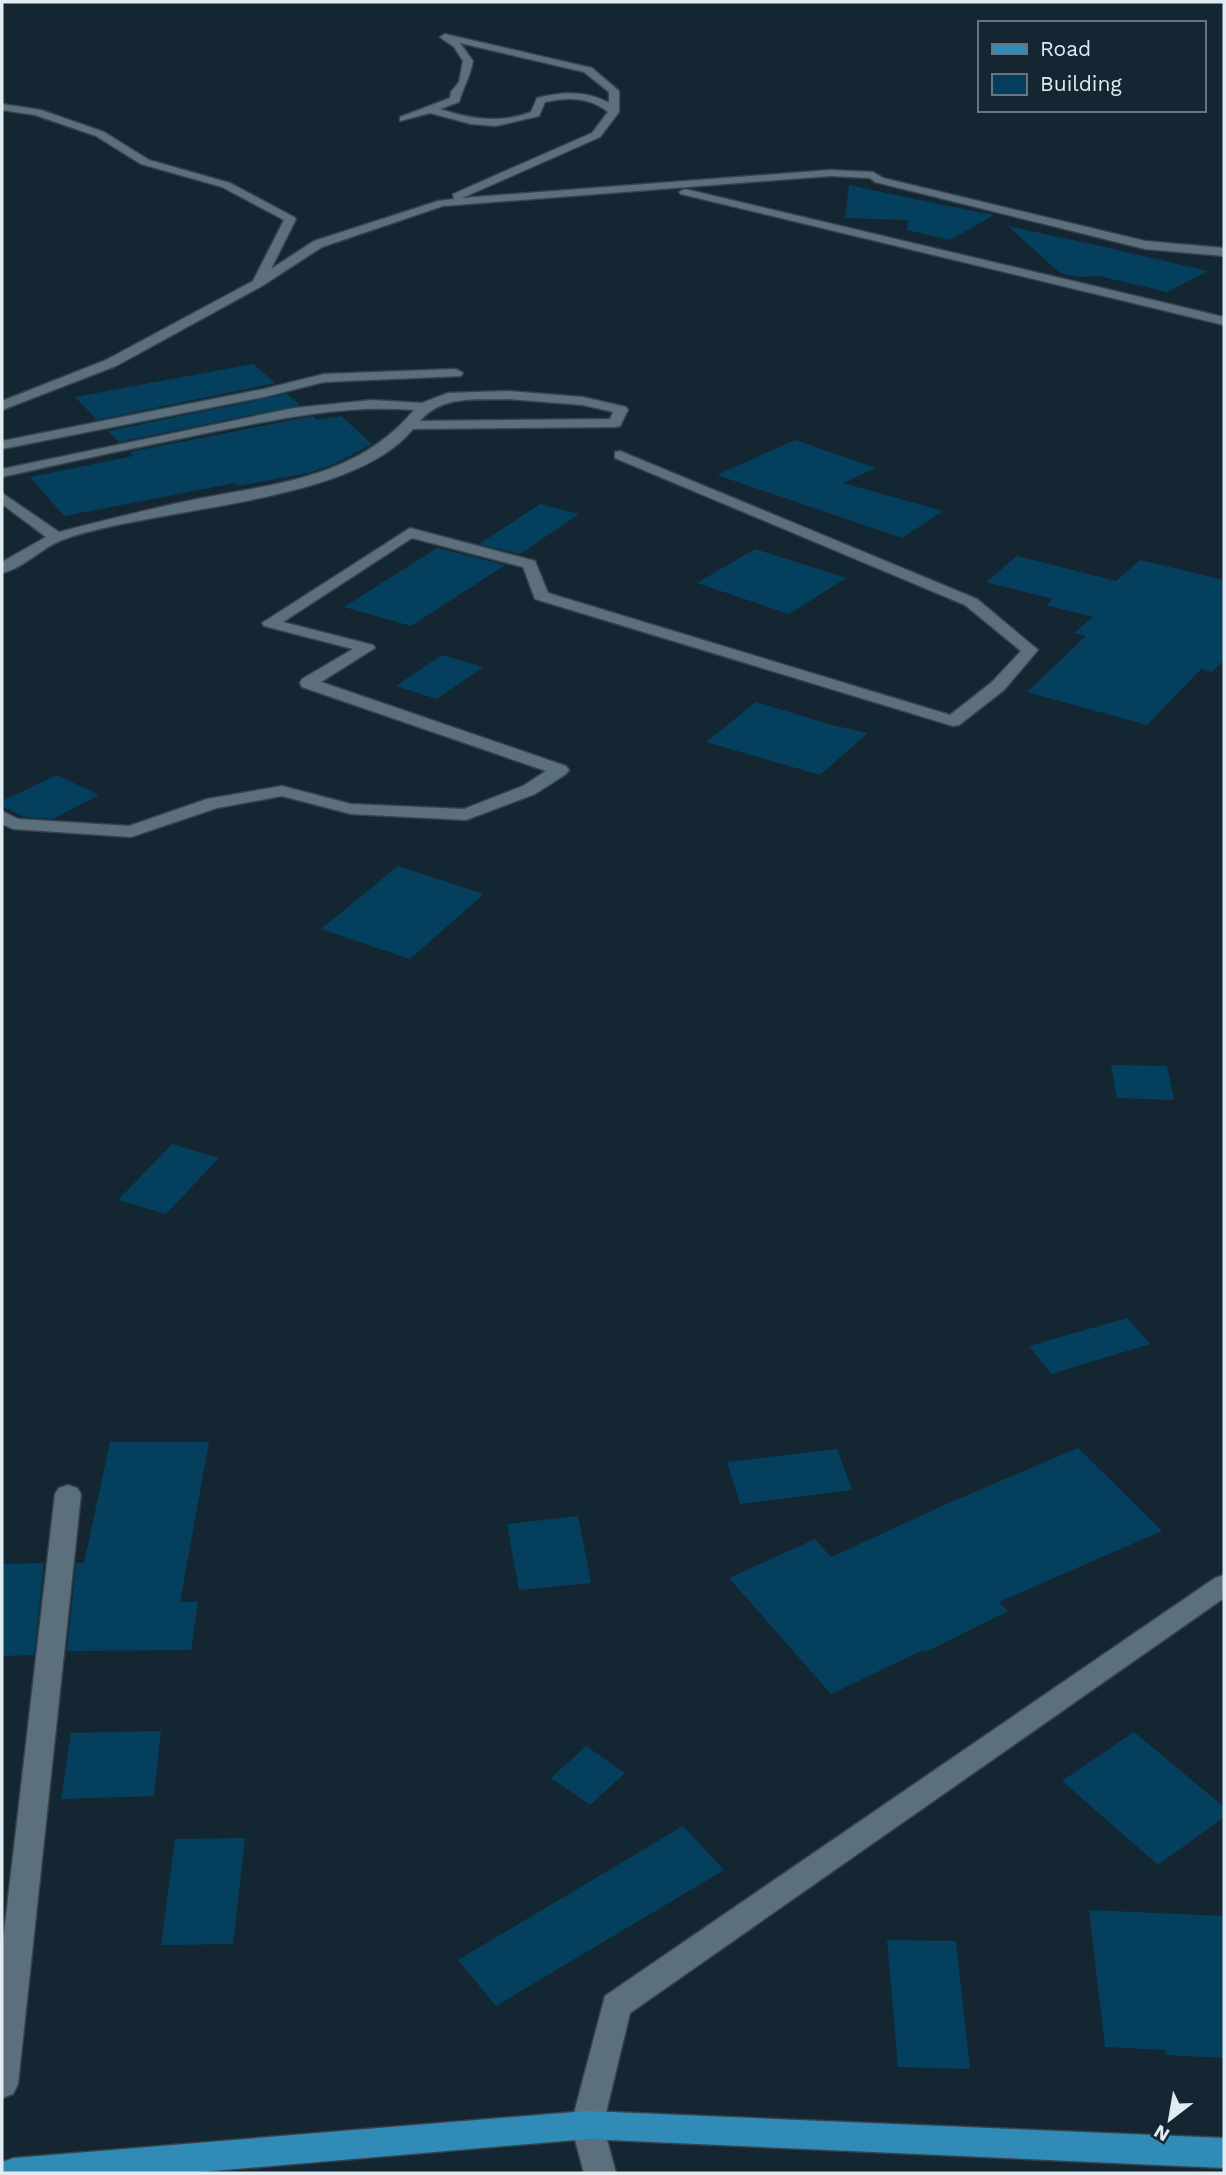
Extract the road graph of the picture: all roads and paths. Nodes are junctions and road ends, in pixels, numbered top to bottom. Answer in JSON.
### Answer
{"nodes":[{"id":1,"x":2,"y":107,"type":"edge"},
{"id":2,"x":432,"y":110,"type":"junction"},
{"id":3,"x":614,"y":112,"type":"junction"},
{"id":4,"x":404,"y":119,"type":"dead end"},
{"id":5,"x":663,"y":186,"type":"junction"},
{"id":6,"x":442,"y":203,"type":"junction"},
{"id":7,"x":1224,"y":252,"type":"edge"},
{"id":8,"x":258,"y":283,"type":"junction"},
{"id":9,"x":1224,"y":321,"type":"edge"},
{"id":10,"x":456,"y":373,"type":"dead end"},
{"id":11,"x":2,"y":407,"type":"edge"},
{"id":12,"x":424,"y":407,"type":"junction"},
{"id":13,"x":409,"y":425,"type":"junction"},
{"id":14,"x":2,"y":445,"type":"edge"},
{"id":15,"x":620,"y":455,"type":"dead end"},
{"id":16,"x":2,"y":473,"type":"edge"},
{"id":17,"x":2,"y":497,"type":"edge"},
{"id":18,"x":56,"y":537,"type":"junction"},
{"id":19,"x":2,"y":568,"type":"edge"},
{"id":20,"x":2,"y":816,"type":"edge"},
{"id":21,"x":68,"y":1494,"type":"dead end"},
{"id":22,"x":1224,"y":1585,"type":"edge"},
{"id":23,"x":2,"y":2084,"type":"edge"},
{"id":24,"x":587,"y":2125,"type":"junction"},
{"id":25,"x":1224,"y":2153,"type":"edge"},
{"id":26,"x":14,"y":2173,"type":"edge"},
{"id":27,"x":600,"y":2173,"type":"edge"}],
"edges":[{"from":1,"to":8,"type":"street"},
{"from":2,"to":3,"type":"street"},
{"from":2,"to":3,"type":"street"},
{"from":2,"to":4,"type":"street"},
{"from":3,"to":6,"type":"street"},
{"from":5,"to":6,"type":"street"},
{"from":5,"to":7,"type":"street"},
{"from":5,"to":9,"type":"street"},
{"from":6,"to":8,"type":"street"},
{"from":8,"to":11,"type":"street"},
{"from":10,"to":14,"type":"street"},
{"from":12,"to":13,"type":"street"},
{"from":12,"to":13,"type":"street"},
{"from":12,"to":16,"type":"street"},
{"from":13,"to":18,"type":"street"},
{"from":15,"to":20,"type":"street"},
{"from":17,"to":18,"type":"street"},
{"from":18,"to":19,"type":"street"},
{"from":21,"to":23,"type":"street"},
{"from":22,"to":24,"type":"street"},
{"from":24,"to":25,"type":"main road"},
{"from":24,"to":26,"type":"main road"},
{"from":24,"to":27,"type":"street"}]}
